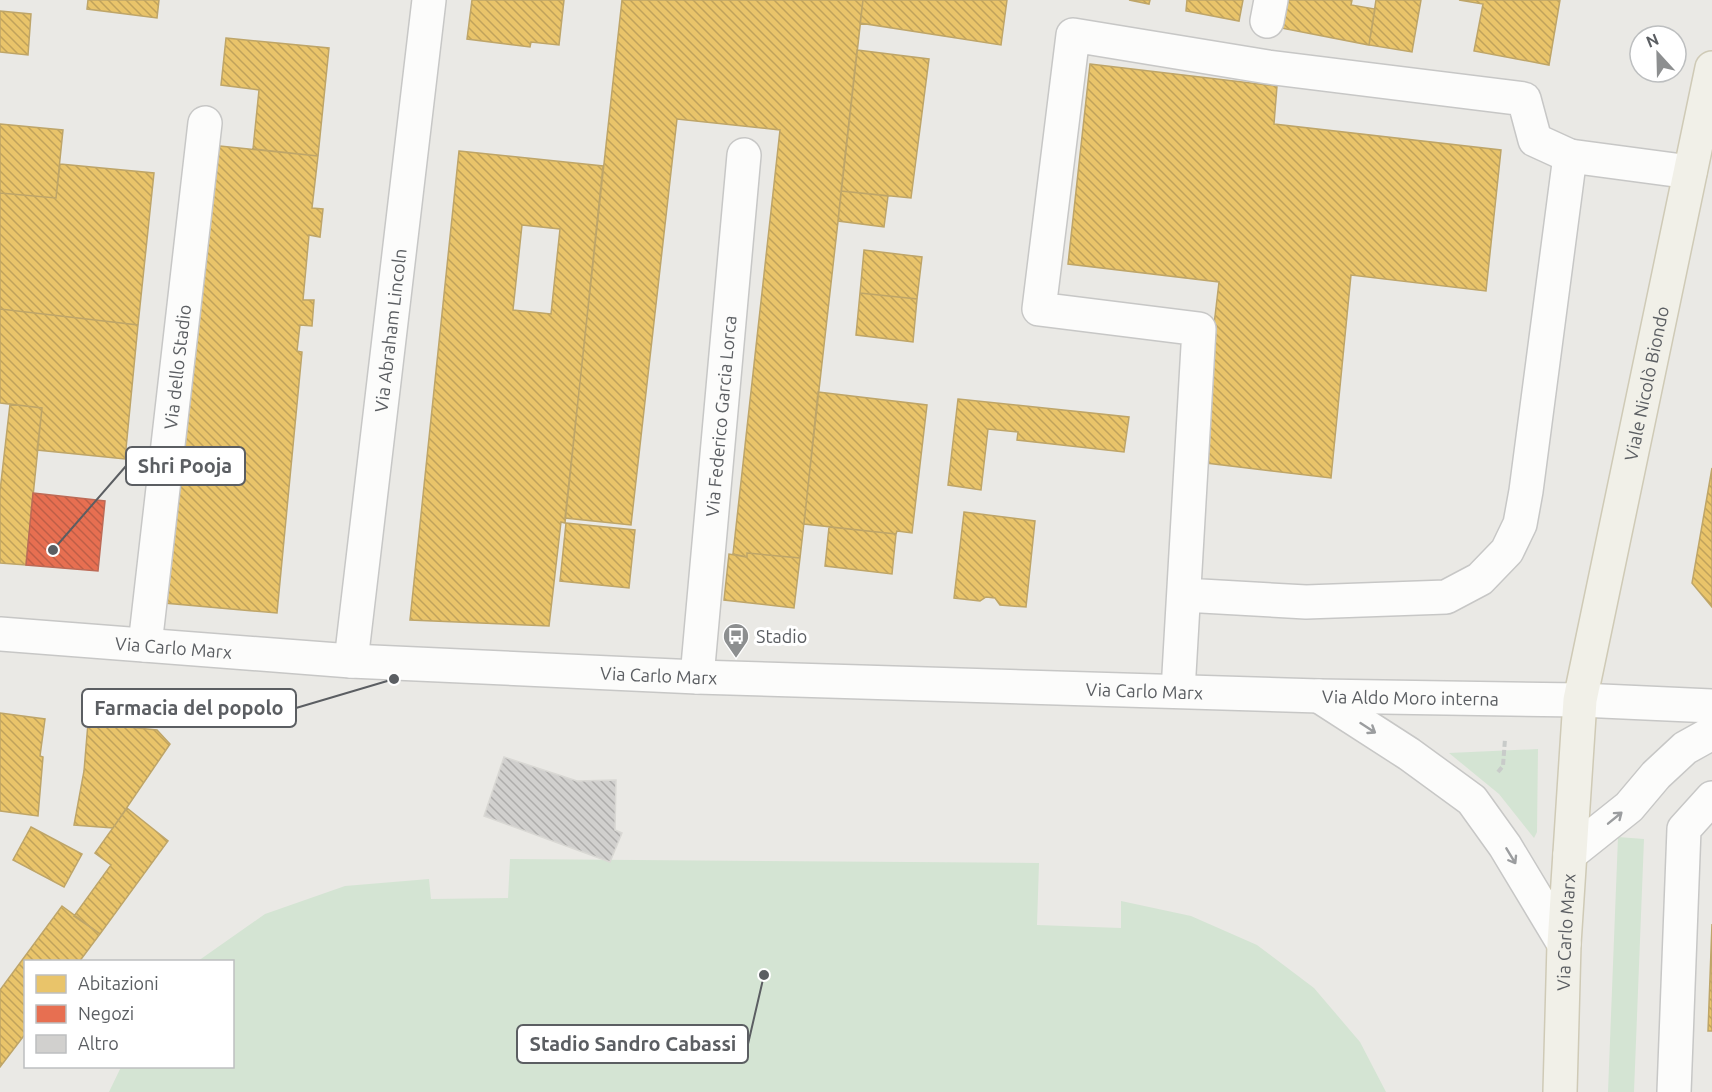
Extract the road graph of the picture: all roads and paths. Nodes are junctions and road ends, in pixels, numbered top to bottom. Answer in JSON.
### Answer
{"nodes":[{"id":1,"x":429,"y":0,"type":"edge"},
{"id":2,"x":1712,"y":68,"type":"edge"},
{"id":3,"x":205,"y":123,"type":"dead end"},
{"id":4,"x":744,"y":154,"type":"dead end"},
{"id":5,"x":1570,"y":156,"type":"junction"},
{"id":6,"x":1690,"y":172,"type":"junction"},
{"id":7,"x":1184,"y":595,"type":"junction"},
{"id":8,"x":0,"y":634,"type":"edge"},
{"id":9,"x":145,"y":645,"type":"junction"},
{"id":10,"x":351,"y":661,"type":"junction"},
{"id":11,"x":697,"y":677,"type":"junction"},
{"id":12,"x":1178,"y":691,"type":"junction"},
{"id":13,"x":1319,"y":696,"type":"junction"},
{"id":14,"x":1508,"y":700,"type":"junction"},
{"id":15,"x":1580,"y":700,"type":"junction"},
{"id":16,"x":1712,"y":706,"type":"edge"},
{"id":17,"x":1712,"y":733,"type":"edge"},
{"id":18,"x":1712,"y":798,"type":"edge"},
{"id":19,"x":1472,"y":800,"type":"junction"},
{"id":20,"x":1569,"y":854,"type":"junction"},
{"id":21,"x":1564,"y":944,"type":"junction"},
{"id":22,"x":1560,"y":1092,"type":"edge"},
{"id":23,"x":1674,"y":1092,"type":"edge"}],
"edges":[{"from":1,"to":10,"type":"street","name":"Via Abraham Lincoln"},
{"from":2,"to":6,"type":"main road","name":"Viale Nicolò Biondo"},
{"from":3,"to":9,"type":"street","name":"Via dello Stadio"},
{"from":4,"to":11,"type":"street","name":"Via Federico Garcia Lorca"},
{"from":5,"to":6,"type":"street"},
{"from":5,"to":7,"type":"street"},
{"from":5,"to":7,"type":"street"},
{"from":6,"to":15,"type":"main road","name":"Viale Nicolò Biondo"},
{"from":7,"to":12,"type":"street"},
{"from":8,"to":9,"type":"street","name":"Via Carlo Marx"},
{"from":9,"to":10,"type":"street","name":"Via Carlo Marx"},
{"from":10,"to":11,"type":"street","name":"Via Carlo Marx"},
{"from":11,"to":12,"type":"street","name":"Via Carlo Marx"},
{"from":12,"to":13,"type":"street","name":"Via Carlo Marx"},
{"from":13,"to":14,"type":"street","name":"Via Aldo Moro interna"},
{"from":13,"to":19,"type":"street","name":"Via Aldo Moro interna","one_way":true},
{"from":14,"to":15,"type":"street","name":"Via Aldo Moro interna"},
{"from":14,"to":19,"type":"path"},
{"from":15,"to":16,"type":"street","name":"Via Aldo Moro interna"},
{"from":15,"to":20,"type":"main road","name":"Via Carlo Marx"},
{"from":20,"to":17,"type":"street","one_way":true},
{"from":18,"to":23,"type":"street"},
{"from":19,"to":21,"type":"street","name":"Via Aldo Moro interna","one_way":true},
{"from":20,"to":21,"type":"main road","name":"Via Carlo Marx"},
{"from":21,"to":22,"type":"main road","name":"Via Carlo Marx"}]}
